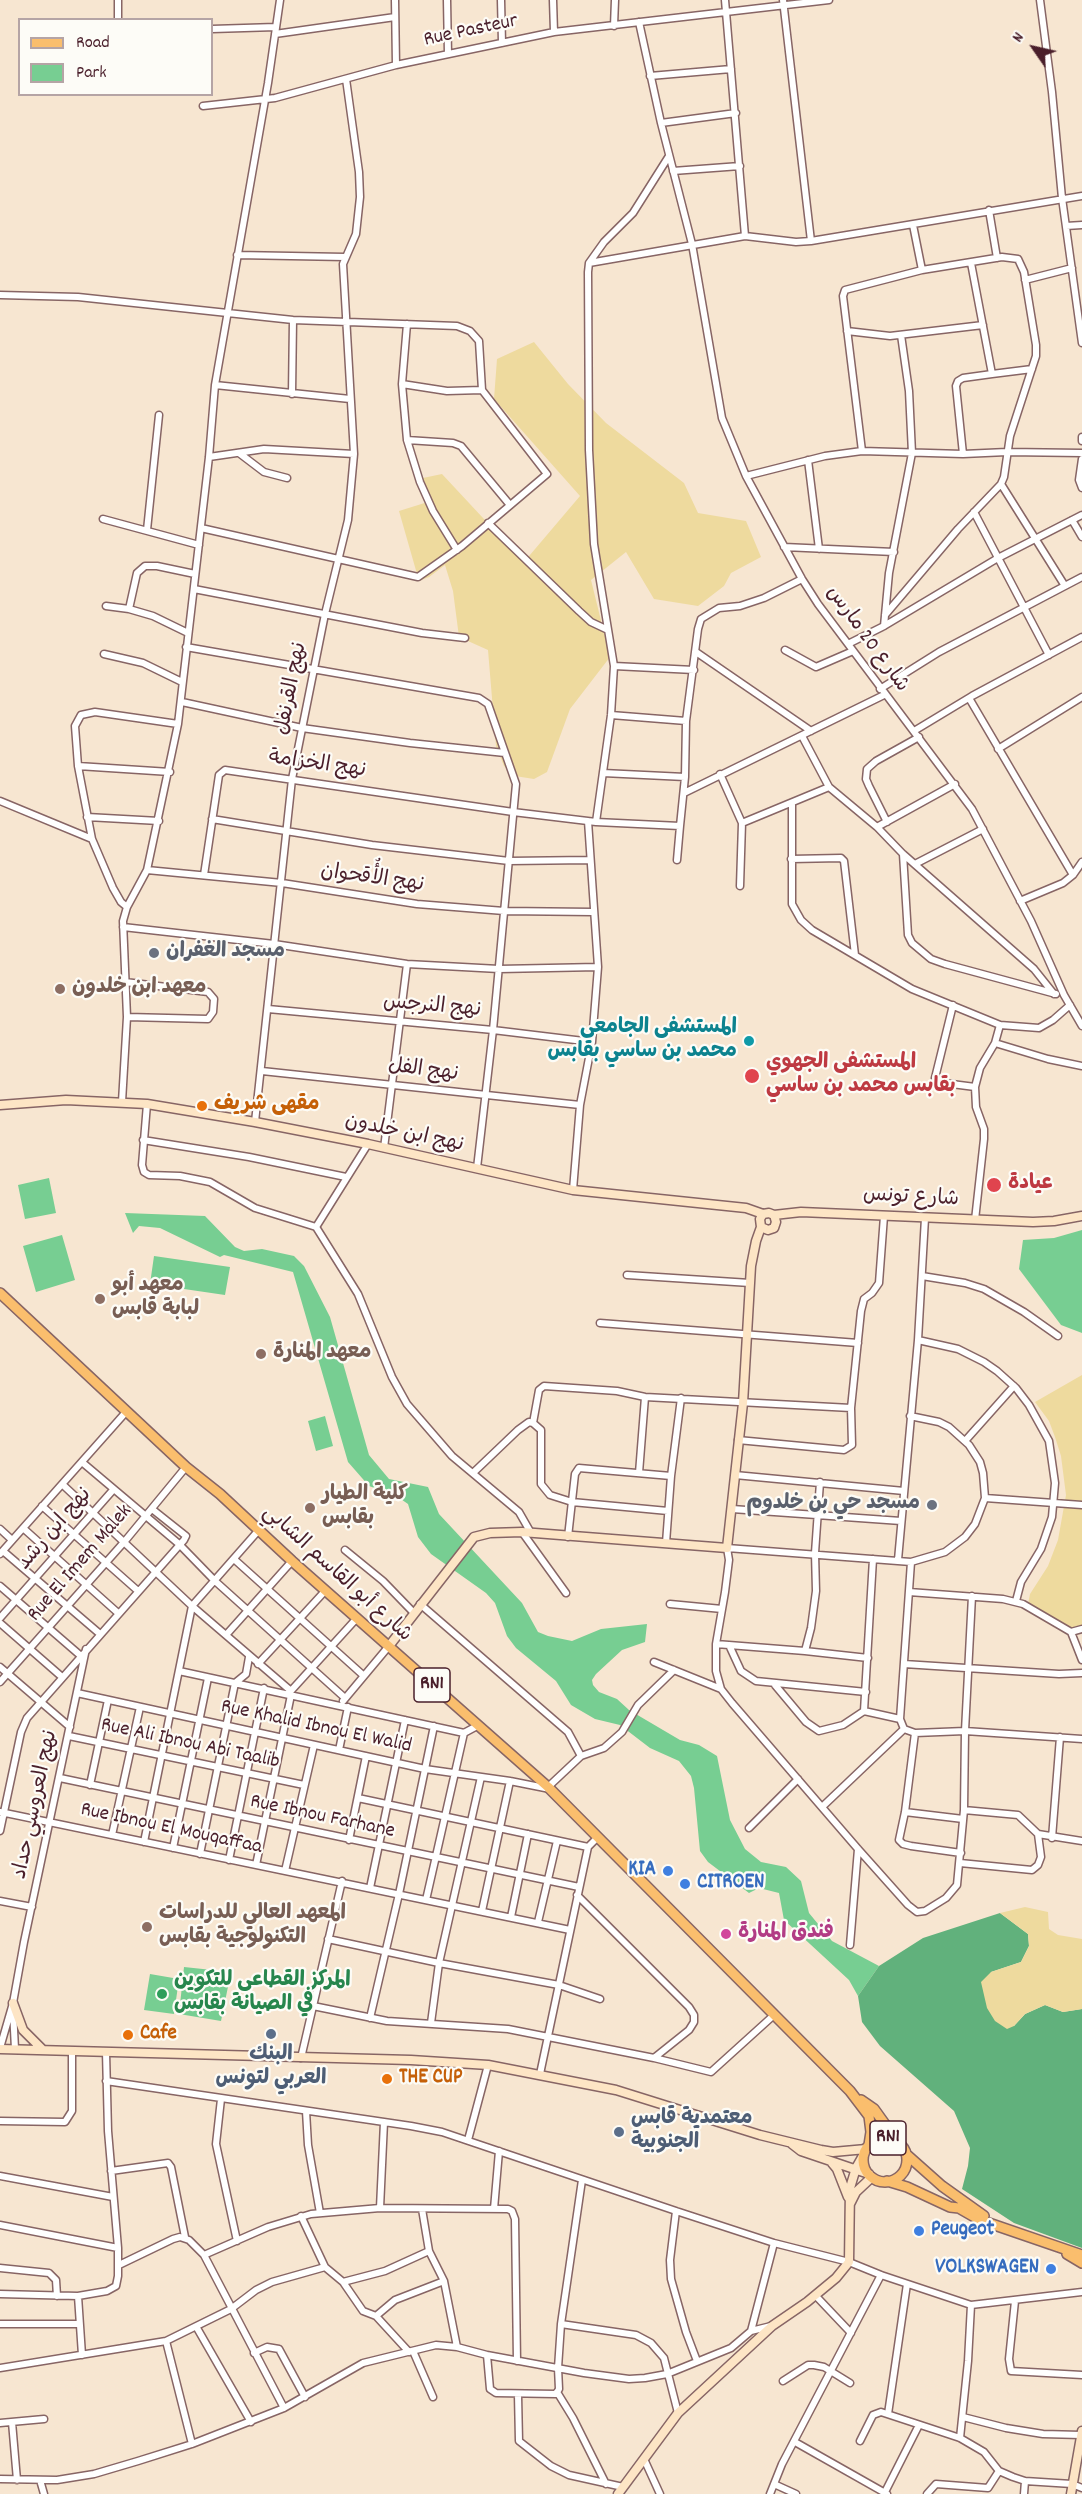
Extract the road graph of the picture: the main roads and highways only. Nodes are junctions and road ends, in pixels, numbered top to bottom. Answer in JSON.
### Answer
{"nodes":[{"id":1,"x":0,"y":1293,"type":"edge"},
{"id":2,"x":850,"y":2091,"type":"junction"},
{"id":3,"x":897,"y":2141,"type":"junction"},
{"id":4,"x":866,"y":2150,"type":"junction"},
{"id":5,"x":906,"y":2154,"type":"junction"},
{"id":6,"x":887,"y":2181,"type":"junction"},
{"id":7,"x":942,"y":2186,"type":"junction"},
{"id":8,"x":959,"y":2208,"type":"junction"},
{"id":9,"x":999,"y":2226,"type":"junction"},
{"id":10,"x":1060,"y":2249,"type":"junction"},
{"id":11,"x":1082,"y":2255,"type":"edge"},
{"id":12,"x":1082,"y":2263,"type":"edge"}],
"edges":[{"from":1,"to":2,"type":"main road","name":"شارع أبو القاسم الشابي","number":"RN1"},
{"from":2,"to":3,"type":"main road","name":"شارع أبو القاسم الشابي","number":"RN1"},
{"from":2,"to":4,"type":"main road","name":"شارع أبو القاسم الشابي","number":"RN1"},
{"from":3,"to":4,"type":"main road","number":"RN1"},
{"from":3,"to":5,"type":"main road","number":"RN1"},
{"from":4,"to":6,"type":"main road","number":"RN1"},
{"from":5,"to":6,"type":"main road","number":"RN1"},
{"from":5,"to":7,"type":"main road","number":"RN1"},
{"from":6,"to":8,"type":"main road","number":"RN1"},
{"from":7,"to":8,"type":"main road"},
{"from":7,"to":9,"type":"main road","number":"RN1"},
{"from":8,"to":9,"type":"main road","number":"RN1"},
{"from":9,"to":10,"type":"main road","number":"RN1"},
{"from":10,"to":11,"type":"main road","number":"RN1"},
{"from":10,"to":12,"type":"main road","number":"RN1"}]}
